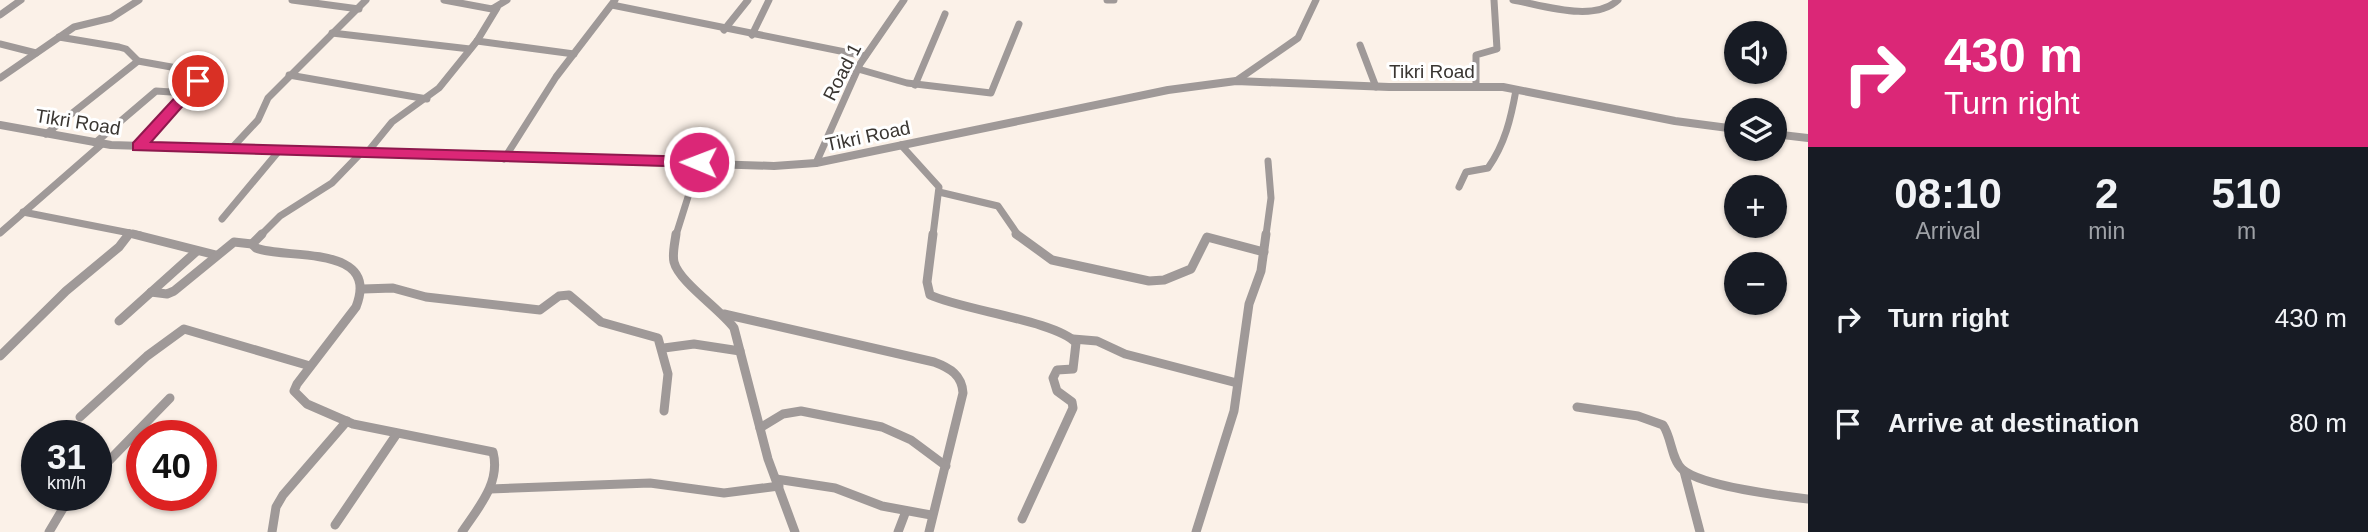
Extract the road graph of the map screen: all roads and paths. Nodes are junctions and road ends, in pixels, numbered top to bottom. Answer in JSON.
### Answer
{"nodes":[{"id":1,"x":21,"y":0,"type":"edge"},
{"id":2,"x":139,"y":0,"type":"edge"},
{"id":3,"x":292,"y":0,"type":"edge"},
{"id":4,"x":366,"y":0,"type":"edge"},
{"id":5,"x":444,"y":0,"type":"edge"},
{"id":6,"x":507,"y":0,"type":"edge"},
{"id":7,"x":601,"y":0,"type":"edge"},
{"id":8,"x":748,"y":0,"type":"edge"},
{"id":9,"x":769,"y":0,"type":"edge"},
{"id":10,"x":904,"y":0,"type":"edge"},
{"id":11,"x":1107,"y":0,"type":"edge"},
{"id":12,"x":1114,"y":0,"type":"edge"},
{"id":13,"x":1316,"y":0,"type":"edge"},
{"id":14,"x":1494,"y":0,"type":"edge"},
{"id":15,"x":1513,"y":0,"type":"edge"},
{"id":16,"x":1618,"y":0,"type":"edge"},
{"id":17,"x":614,"y":2,"type":"edge"},
{"id":18,"x":359,"y":9,"type":"junction"},
{"id":19,"x":497,"y":9,"type":"junction"},
{"id":20,"x":945,"y":14,"type":"dead end"},
{"id":21,"x":0,"y":15,"type":"edge"},
{"id":22,"x":1019,"y":24,"type":"dead end"},
{"id":23,"x":724,"y":30,"type":"junction"},
{"id":24,"x":332,"y":33,"type":"junction"},
{"id":25,"x":752,"y":34,"type":"junction"},
{"id":26,"x":59,"y":37,"type":"junction"},
{"id":27,"x":477,"y":41,"type":"junction"},
{"id":28,"x":0,"y":44,"type":"edge"},
{"id":29,"x":1360,"y":45,"type":"dead end"},
{"id":30,"x":470,"y":49,"type":"junction"},
{"id":31,"x":36,"y":53,"type":"junction"},
{"id":32,"x":574,"y":54,"type":"junction"},
{"id":33,"x":865,"y":56,"type":"junction"},
{"id":34,"x":138,"y":61,"type":"junction"},
{"id":35,"x":858,"y":69,"type":"junction"},
{"id":36,"x":289,"y":75,"type":"junction"},
{"id":37,"x":0,"y":78,"type":"edge"},
{"id":38,"x":1236,"y":81,"type":"junction"},
{"id":39,"x":915,"y":85,"type":"junction"},
{"id":40,"x":1376,"y":87,"type":"junction"},
{"id":41,"x":1475,"y":87,"type":"junction"},
{"id":42,"x":1516,"y":90,"type":"junction"},
{"id":43,"x":186,"y":93,"type":"junction"},
{"id":44,"x":427,"y":99,"type":"junction"},
{"id":45,"x":0,"y":125,"type":"edge"},
{"id":46,"x":1724,"y":127,"type":"edge"},
{"id":47,"x":46,"y":134,"type":"junction"},
{"id":48,"x":1787,"y":136,"type":"edge"},
{"id":49,"x":1808,"y":138,"type":"edge"},
{"id":50,"x":99,"y":144,"type":"junction"},
{"id":51,"x":901,"y":145,"type":"junction"},
{"id":52,"x":138,"y":146,"type":"junction"},
{"id":53,"x":230,"y":150,"type":"junction"},
{"id":54,"x":278,"y":152,"type":"junction"},
{"id":55,"x":363,"y":154,"type":"junction"},
{"id":56,"x":504,"y":159,"type":"junction"},
{"id":57,"x":699,"y":162,"type":"junction"},
{"id":58,"x":1268,"y":162,"type":"dead end"},
{"id":59,"x":816,"y":163,"type":"junction"},
{"id":60,"x":1459,"y":187,"type":"dead end"},
{"id":61,"x":939,"y":192,"type":"junction"},
{"id":62,"x":23,"y":212,"type":"junction"},
{"id":63,"x":222,"y":219,"type":"dead end"},
{"id":64,"x":0,"y":233,"type":"edge"},
{"id":65,"x":129,"y":233,"type":"junction"},
{"id":66,"x":253,"y":244,"type":"junction"},
{"id":67,"x":197,"y":251,"type":"junction"},
{"id":68,"x":1264,"y":252,"type":"junction"},
{"id":69,"x":216,"y":255,"type":"junction"},
{"id":70,"x":363,"y":289,"type":"junction"},
{"id":71,"x":151,"y":292,"type":"junction"},
{"id":72,"x":724,"y":314,"type":"junction"},
{"id":73,"x":119,"y":321,"type":"dead end"},
{"id":74,"x":1073,"y":339,"type":"junction"},
{"id":75,"x":664,"y":348,"type":"junction"},
{"id":76,"x":740,"y":351,"type":"junction"},
{"id":77,"x":0,"y":356,"type":"edge"},
{"id":78,"x":310,"y":366,"type":"junction"},
{"id":79,"x":1237,"y":383,"type":"junction"},
{"id":80,"x":170,"y":398,"type":"dead end"},
{"id":81,"x":1577,"y":407,"type":"dead end"},
{"id":82,"x":664,"y":411,"type":"dead end"},
{"id":83,"x":80,"y":417,"type":"dead end"},
{"id":84,"x":347,"y":421,"type":"junction"},
{"id":85,"x":760,"y":428,"type":"junction"},
{"id":86,"x":396,"y":435,"type":"junction"},
{"id":87,"x":112,"y":458,"type":"edge"},
{"id":88,"x":946,"y":466,"type":"junction"},
{"id":89,"x":1684,"y":471,"type":"junction"},
{"id":90,"x":778,"y":482,"type":"junction"},
{"id":91,"x":490,"y":489,"type":"junction"},
{"id":92,"x":1808,"y":499,"type":"edge"},
{"id":93,"x":61,"y":511,"type":"edge"},
{"id":94,"x":906,"y":511,"type":"junction"},
{"id":95,"x":932,"y":515,"type":"junction"},
{"id":96,"x":1022,"y":519,"type":"dead end"},
{"id":97,"x":335,"y":525,"type":"dead end"},
{"id":98,"x":49,"y":532,"type":"edge"},
{"id":99,"x":272,"y":532,"type":"edge"},
{"id":100,"x":461,"y":532,"type":"edge"},
{"id":101,"x":795,"y":532,"type":"edge"},
{"id":102,"x":898,"y":532,"type":"edge"},
{"id":103,"x":929,"y":532,"type":"edge"},
{"id":104,"x":1196,"y":532,"type":"edge"},
{"id":105,"x":1700,"y":532,"type":"edge"}],
"edges":[{"from":1,"to":21,"type":"street"},
{"from":2,"to":26,"type":"street"},
{"from":3,"to":18,"type":"street"},
{"from":4,"to":18,"type":"street"},
{"from":5,"to":19,"type":"street"},
{"from":6,"to":19,"type":"street"},
{"from":7,"to":17,"type":"street"},
{"from":8,"to":23,"type":"street"},
{"from":9,"to":25,"type":"street"},
{"from":10,"to":33,"type":"street","name":"Road 1"},
{"from":11,"to":12,"type":"street"},
{"from":13,"to":38,"type":"street"},
{"from":14,"to":41,"type":"street"},
{"from":15,"to":16,"type":"street"},
{"from":17,"to":23,"type":"street"},
{"from":17,"to":32,"type":"street"},
{"from":18,"to":24,"type":"street"},
{"from":19,"to":27,"type":"street"},
{"from":20,"to":39,"type":"street"},
{"from":22,"to":39,"type":"street"},
{"from":23,"to":25,"type":"street"},
{"from":24,"to":30,"type":"street"},
{"from":24,"to":36,"type":"street"},
{"from":25,"to":33,"type":"street"},
{"from":26,"to":31,"type":"street"},
{"from":26,"to":34,"type":"street"},
{"from":27,"to":30,"type":"street"},
{"from":27,"to":32,"type":"street"},
{"from":28,"to":31,"type":"street"},
{"from":29,"to":40,"type":"street"},
{"from":30,"to":44,"type":"street"},
{"from":31,"to":37,"type":"street"},
{"from":32,"to":56,"type":"street"},
{"from":33,"to":35,"type":"street","name":"Road 1"},
{"from":34,"to":43,"type":"street"},
{"from":34,"to":47,"type":"street"},
{"from":35,"to":39,"type":"street"},
{"from":35,"to":59,"type":"street","name":"Road 1"},
{"from":36,"to":44,"type":"street"},
{"from":36,"to":53,"type":"street"},
{"from":38,"to":40,"type":"street","name":"Tikri Road"},
{"from":38,"to":51,"type":"street","name":"Tikri Road"},
{"from":40,"to":41,"type":"street","name":"Tikri Road"},
{"from":41,"to":42,"type":"street","name":"Tikri Road"},
{"from":42,"to":46,"type":"street","name":"Tikri Road"},
{"from":42,"to":60,"type":"street"},
{"from":43,"to":50,"type":"street"},
{"from":43,"to":52,"type":"street"},
{"from":44,"to":55,"type":"street"},
{"from":45,"to":47,"type":"street","name":"Tikri Road"},
{"from":47,"to":50,"type":"street","name":"Tikri Road"},
{"from":48,"to":49,"type":"street"},
{"from":50,"to":52,"type":"street","name":"Tikri Road"},
{"from":50,"to":62,"type":"street"},
{"from":51,"to":59,"type":"street","name":"Tikri Road"},
{"from":51,"to":61,"type":"street"},
{"from":52,"to":53,"type":"street","name":"Tikri Road"},
{"from":53,"to":54,"type":"street","name":"Tikri Road"},
{"from":54,"to":55,"type":"street","name":"Tikri Road"},
{"from":54,"to":63,"type":"street"},
{"from":55,"to":56,"type":"street","name":"Tikri Road"},
{"from":55,"to":66,"type":"street"},
{"from":56,"to":57,"type":"street","name":"Tikri Road"},
{"from":57,"to":59,"type":"street","name":"Tikri Road"},
{"from":57,"to":72,"type":"street"},
{"from":58,"to":68,"type":"street"},
{"from":61,"to":68,"type":"street"},
{"from":61,"to":74,"type":"street"},
{"from":62,"to":64,"type":"street"},
{"from":62,"to":65,"type":"street"},
{"from":65,"to":67,"type":"street"},
{"from":65,"to":77,"type":"street"},
{"from":66,"to":69,"type":"street"},
{"from":66,"to":70,"type":"street"},
{"from":67,"to":69,"type":"street"},
{"from":67,"to":71,"type":"street"},
{"from":68,"to":79,"type":"street"},
{"from":69,"to":71,"type":"street"},
{"from":70,"to":75,"type":"street"},
{"from":70,"to":78,"type":"street"},
{"from":71,"to":73,"type":"street"},
{"from":72,"to":76,"type":"street"},
{"from":72,"to":88,"type":"street"},
{"from":74,"to":79,"type":"street"},
{"from":74,"to":96,"type":"street"},
{"from":75,"to":76,"type":"street"},
{"from":75,"to":82,"type":"street"},
{"from":76,"to":85,"type":"street"},
{"from":78,"to":83,"type":"street"},
{"from":78,"to":84,"type":"street"},
{"from":79,"to":104,"type":"street"},
{"from":80,"to":87,"type":"street"},
{"from":81,"to":89,"type":"street"},
{"from":84,"to":86,"type":"street"},
{"from":84,"to":99,"type":"street"},
{"from":85,"to":88,"type":"street"},
{"from":85,"to":90,"type":"street"},
{"from":86,"to":91,"type":"street"},
{"from":86,"to":97,"type":"street"},
{"from":88,"to":95,"type":"street"},
{"from":89,"to":92,"type":"street"},
{"from":89,"to":105,"type":"street"},
{"from":90,"to":91,"type":"street"},
{"from":90,"to":94,"type":"street"},
{"from":90,"to":101,"type":"street"},
{"from":91,"to":100,"type":"street"},
{"from":93,"to":98,"type":"street"},
{"from":94,"to":95,"type":"street"},
{"from":94,"to":102,"type":"street"},
{"from":95,"to":103,"type":"street"}]}
